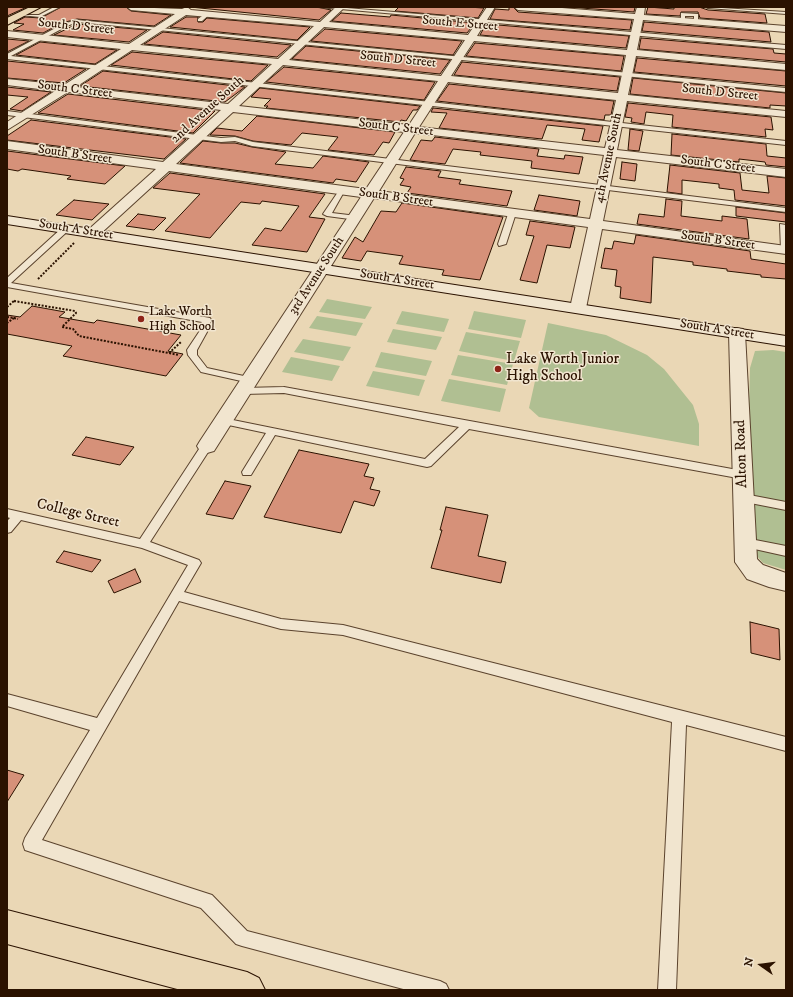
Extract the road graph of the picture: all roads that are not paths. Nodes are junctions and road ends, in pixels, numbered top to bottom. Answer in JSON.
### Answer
{"nodes":[{"id":1,"x":37,"y":7,"type":"edge"},
{"id":2,"x":58,"y":7,"type":"edge"},
{"id":3,"x":131,"y":7,"type":"edge"},
{"id":4,"x":320,"y":7,"type":"edge"},
{"id":5,"x":491,"y":7,"type":"edge"},
{"id":6,"x":518,"y":7,"type":"edge"},
{"id":7,"x":708,"y":7,"type":"edge"},
{"id":8,"x":340,"y":8,"type":"edge"},
{"id":9,"x":187,"y":9,"type":"edge"},
{"id":10,"x":640,"y":12,"type":"edge"},
{"id":11,"x":786,"y":13,"type":"edge"},
{"id":12,"x":208,"y":14,"type":"junction"},
{"id":13,"x":22,"y":15,"type":"junction"},
{"id":14,"x":200,"y":20,"type":"dead end"},
{"id":15,"x":482,"y":21,"type":"junction"},
{"id":16,"x":7,"y":22,"type":"edge"},
{"id":17,"x":322,"y":24,"type":"junction"},
{"id":18,"x":158,"y":29,"type":"junction"},
{"id":19,"x":786,"y":29,"type":"edge"},
{"id":20,"x":7,"y":34,"type":"edge"},
{"id":21,"x":635,"y":35,"type":"junction"},
{"id":22,"x":41,"y":37,"type":"junction"},
{"id":23,"x":471,"y":38,"type":"junction"},
{"id":24,"x":302,"y":43,"type":"junction"},
{"id":25,"x":130,"y":46,"type":"junction"},
{"id":26,"x":786,"y":47,"type":"edge"},
{"id":27,"x":631,"y":53,"type":"junction"},
{"id":28,"x":7,"y":56,"type":"edge"},
{"id":29,"x":458,"y":58,"type":"junction"},
{"id":30,"x":281,"y":62,"type":"junction"},
{"id":31,"x":99,"y":67,"type":"junction"},
{"id":32,"x":786,"y":67,"type":"edge"},
{"id":33,"x":627,"y":74,"type":"junction"},
{"id":34,"x":445,"y":79,"type":"junction"},
{"id":35,"x":7,"y":82,"type":"edge"},
{"id":36,"x":256,"y":85,"type":"junction"},
{"id":37,"x":65,"y":89,"type":"junction"},
{"id":38,"x":786,"y":90,"type":"edge"},
{"id":39,"x":622,"y":97,"type":"junction"},
{"id":40,"x":429,"y":104,"type":"junction"},
{"id":41,"x":230,"y":108,"type":"junction"},
{"id":42,"x":7,"y":113,"type":"edge"},
{"id":43,"x":786,"y":114,"type":"edge"},
{"id":44,"x":25,"y":115,"type":"junction"},
{"id":45,"x":616,"y":124,"type":"junction"},
{"id":46,"x":7,"y":126,"type":"edge"},
{"id":47,"x":412,"y":129,"type":"junction"},
{"id":48,"x":199,"y":137,"type":"junction"},
{"id":49,"x":786,"y":143,"type":"edge"},
{"id":50,"x":7,"y":146,"type":"edge"},
{"id":51,"x":611,"y":152,"type":"junction"},
{"id":52,"x":392,"y":160,"type":"junction"},
{"id":53,"x":166,"y":167,"type":"junction"},
{"id":54,"x":786,"y":173,"type":"edge"},
{"id":55,"x":603,"y":186,"type":"junction"},
{"id":56,"x":342,"y":190,"type":"junction"},
{"id":57,"x":370,"y":194,"type":"junction"},
{"id":58,"x":786,"y":210,"type":"edge"},
{"id":59,"x":512,"y":213,"type":"junction"},
{"id":60,"x":354,"y":218,"type":"junction"},
{"id":61,"x":7,"y":220,"type":"edge"},
{"id":62,"x":596,"y":224,"type":"junction"},
{"id":63,"x":783,"y":226,"type":"dead end"},
{"id":64,"x":66,"y":229,"type":"junction"},
{"id":65,"x":94,"y":233,"type":"junction"},
{"id":66,"x":502,"y":244,"type":"dead end"},
{"id":67,"x":786,"y":250,"type":"edge"},
{"id":68,"x":322,"y":268,"type":"junction"},
{"id":69,"x":7,"y":282,"type":"edge"},
{"id":70,"x":7,"y":285,"type":"edge"},
{"id":71,"x":578,"y":308,"type":"junction"},
{"id":72,"x":737,"y":333,"type":"junction"},
{"id":73,"x":786,"y":341,"type":"edge"},
{"id":74,"x":246,"y":385,"type":"junction"},
{"id":75,"x":223,"y":421,"type":"junction"},
{"id":76,"x":467,"y":425,"type":"junction"},
{"id":77,"x":272,"y":431,"type":"junction"},
{"id":78,"x":207,"y":446,"type":"joint"},
{"id":79,"x":247,"y":472,"type":"dead end"},
{"id":80,"x":743,"y":475,"type":"junction"},
{"id":81,"x":744,"y":498,"type":"junction"},
{"id":82,"x":786,"y":506,"type":"edge"},
{"id":83,"x":12,"y":514,"type":"edge"},
{"id":84,"x":7,"y":529,"type":"edge"},
{"id":85,"x":745,"y":543,"type":"junction"},
{"id":86,"x":143,"y":544,"type":"junction"},
{"id":87,"x":786,"y":551,"type":"edge"},
{"id":88,"x":786,"y":582,"type":"edge"},
{"id":89,"x":176,"y":595,"type":"junction"},
{"id":90,"x":7,"y":700,"type":"edge"},
{"id":91,"x":680,"y":717,"type":"junction"},
{"id":92,"x":100,"y":726,"type":"junction"},
{"id":93,"x":786,"y":744,"type":"edge"},
{"id":94,"x":7,"y":926,"type":"edge"},
{"id":95,"x":247,"y":990,"type":"edge"},
{"id":96,"x":440,"y":990,"type":"edge"},
{"id":97,"x":667,"y":990,"type":"edge"}],
"edges":[{"from":1,"to":13,"type":"main road"},
{"from":2,"to":13,"type":"lane"},
{"from":3,"to":9,"type":"street","name":"South E Street"},
{"from":4,"to":8,"type":"lane"},
{"from":5,"to":15,"type":"street","name":"3rd Avenue South"},
{"from":6,"to":10,"type":"street"},
{"from":7,"to":11,"type":"lane"},
{"from":8,"to":15,"type":"lane"},
{"from":8,"to":17,"type":"street","name":"2nd Avenue South"},
{"from":9,"to":12,"type":"street","name":"South E Street"},
{"from":9,"to":18,"type":"street"},
{"from":10,"to":19,"type":"street"},
{"from":10,"to":21,"type":"street","name":"4th Avenue South"},
{"from":12,"to":14,"type":"lane"},
{"from":12,"to":17,"type":"street","name":"South E Street"},
{"from":13,"to":16,"type":"main road"},
{"from":15,"to":21,"type":"lane"},
{"from":15,"to":23,"type":"street","name":"3rd Avenue South"},
{"from":17,"to":23,"type":"street","name":"South E Street"},
{"from":17,"to":24,"type":"street","name":"2nd Avenue South"},
{"from":18,"to":22,"type":"lane"},
{"from":18,"to":24,"type":"lane"},
{"from":18,"to":25,"type":"street"},
{"from":20,"to":22,"type":"street","name":"South D Street"},
{"from":21,"to":26,"type":"lane"},
{"from":21,"to":27,"type":"street","name":"4th Avenue South"},
{"from":22,"to":25,"type":"street","name":"South D Street"},
{"from":22,"to":28,"type":"lane"},
{"from":23,"to":27,"type":"street","name":"South E Street"},
{"from":23,"to":29,"type":"street","name":"3rd Avenue South"},
{"from":24,"to":29,"type":"lane"},
{"from":24,"to":30,"type":"street","name":"2nd Avenue South"},
{"from":25,"to":30,"type":"street","name":"South D Street"},
{"from":25,"to":31,"type":"street"},
{"from":27,"to":32,"type":"street","name":"South E Street"},
{"from":27,"to":33,"type":"street","name":"4th Avenue South"},
{"from":28,"to":31,"type":"lane"},
{"from":29,"to":33,"type":"lane"},
{"from":29,"to":34,"type":"street","name":"3rd Avenue South"},
{"from":30,"to":34,"type":"street","name":"South D Street"},
{"from":30,"to":36,"type":"street","name":"2nd Avenue South"},
{"from":31,"to":36,"type":"lane"},
{"from":31,"to":37,"type":"street"},
{"from":33,"to":38,"type":"lane"},
{"from":33,"to":39,"type":"street","name":"4th Avenue South"},
{"from":34,"to":39,"type":"street","name":"South D Street"},
{"from":34,"to":40,"type":"street","name":"3rd Avenue South"},
{"from":35,"to":37,"type":"street","name":"South C Street"},
{"from":36,"to":40,"type":"lane"},
{"from":36,"to":41,"type":"street","name":"2nd Avenue South"},
{"from":37,"to":41,"type":"street","name":"South C Street"},
{"from":37,"to":44,"type":"street"},
{"from":39,"to":43,"type":"street","name":"South D Street"},
{"from":39,"to":45,"type":"street","name":"4th Avenue South"},
{"from":40,"to":45,"type":"lane"},
{"from":40,"to":47,"type":"street","name":"3rd Avenue South"},
{"from":41,"to":47,"type":"street","name":"South C Street"},
{"from":41,"to":48,"type":"street","name":"2nd Avenue South"},
{"from":42,"to":44,"type":"lane"},
{"from":44,"to":46,"type":"street"},
{"from":44,"to":48,"type":"lane"},
{"from":45,"to":49,"type":"lane"},
{"from":45,"to":51,"type":"street","name":"4th Avenue South"},
{"from":47,"to":51,"type":"street","name":"South C Street"},
{"from":47,"to":52,"type":"street","name":"3rd Avenue South"},
{"from":48,"to":52,"type":"lane"},
{"from":48,"to":53,"type":"street","name":"2nd Avenue South"},
{"from":50,"to":53,"type":"street","name":"South B Street"},
{"from":51,"to":54,"type":"street","name":"South C Street"},
{"from":51,"to":55,"type":"street","name":"4th Avenue South"},
{"from":52,"to":55,"type":"lane"},
{"from":52,"to":57,"type":"street","name":"3rd Avenue South"},
{"from":53,"to":56,"type":"street","name":"South B Street"},
{"from":53,"to":65,"type":"street","name":"2nd Avenue South"},
{"from":55,"to":58,"type":"lane"},
{"from":55,"to":62,"type":"street","name":"4th Avenue South"},
{"from":56,"to":57,"type":"street","name":"South B Street"},
{"from":56,"to":60,"type":"lane"},
{"from":57,"to":59,"type":"street","name":"South B Street"},
{"from":57,"to":60,"type":"street","name":"3rd Avenue South"},
{"from":59,"to":62,"type":"street","name":"South B Street"},
{"from":59,"to":66,"type":"lane"},
{"from":60,"to":68,"type":"street","name":"3rd Avenue South"},
{"from":61,"to":64,"type":"street","name":"South A Street"},
{"from":62,"to":67,"type":"street","name":"South B Street"},
{"from":62,"to":71,"type":"street","name":"4th Avenue South"},
{"from":63,"to":67,"type":"lane"},
{"from":64,"to":65,"type":"street","name":"South A Street"},
{"from":64,"to":69,"type":"lane"},
{"from":65,"to":68,"type":"street","name":"South A Street"},
{"from":68,"to":71,"type":"street","name":"South A Street"},
{"from":68,"to":74,"type":"street","name":"3rd Avenue South"},
{"from":70,"to":74,"type":"lane"},
{"from":71,"to":72,"type":"street","name":"South A Street"},
{"from":72,"to":73,"type":"street","name":"South A Street"},
{"from":72,"to":80,"type":"street","name":"Alton Road"},
{"from":74,"to":75,"type":"street","name":"3rd Avenue South"},
{"from":74,"to":76,"type":"lane"},
{"from":75,"to":77,"type":"lane"},
{"from":75,"to":78,"type":"street","name":"3rd Avenue South"},
{"from":76,"to":77,"type":"lane"},
{"from":76,"to":80,"type":"lane"},
{"from":77,"to":79,"type":"lane"},
{"from":78,"to":86,"type":"lane","name":"3rd Avenue South"},
{"from":80,"to":81,"type":"street","name":"Alton Road"},
{"from":81,"to":82,"type":"lane"},
{"from":81,"to":85,"type":"street","name":"Alton Road"},
{"from":83,"to":84,"type":"lane"},
{"from":83,"to":86,"type":"lane","name":"College Street"},
{"from":85,"to":87,"type":"lane"},
{"from":85,"to":88,"type":"street","name":"Alton Road"},
{"from":86,"to":89,"type":"lane","name":"College Street"},
{"from":89,"to":91,"type":"lane"},
{"from":89,"to":92,"type":"lane"},
{"from":90,"to":92,"type":"lane"},
{"from":91,"to":93,"type":"lane"},
{"from":91,"to":97,"type":"lane"},
{"from":92,"to":96,"type":"lane"},
{"from":94,"to":95,"type":"main road"}]}
